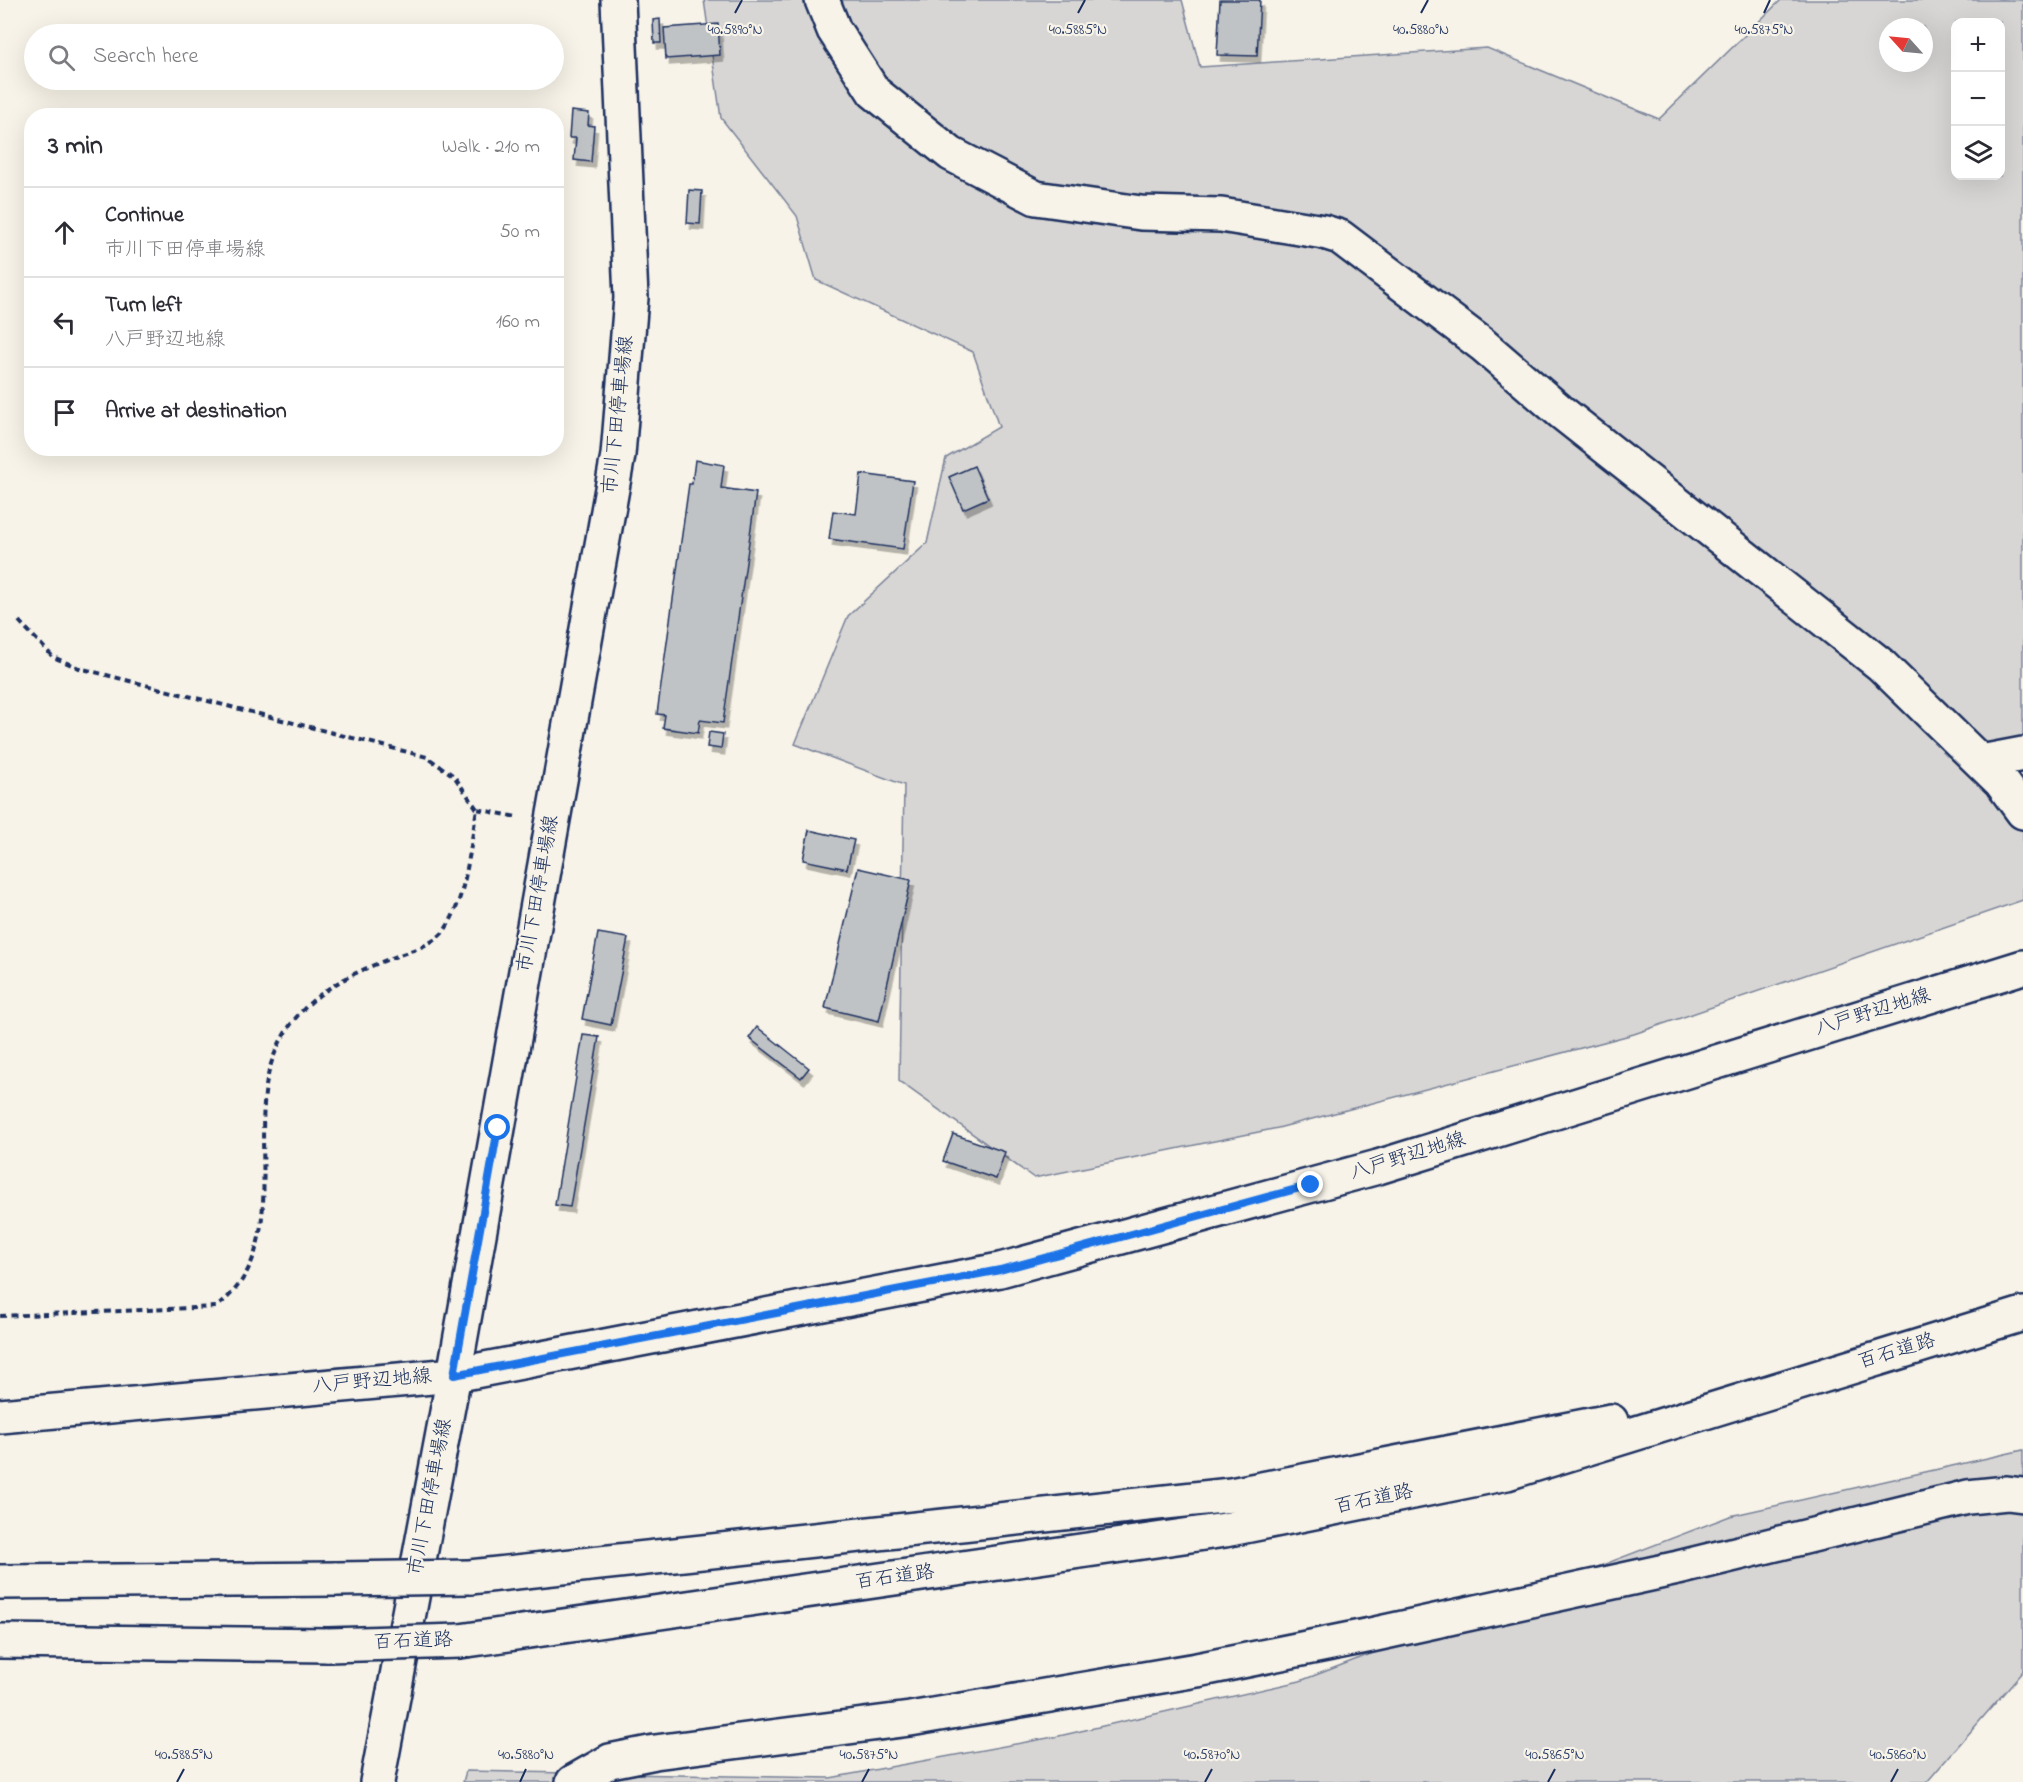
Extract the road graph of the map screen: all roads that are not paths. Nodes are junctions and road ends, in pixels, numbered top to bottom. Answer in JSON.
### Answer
{"nodes":[{"id":1,"x":618,"y":0,"type":"edge"},
{"id":2,"x":822,"y":0,"type":"edge"},
{"id":3,"x":2023,"y":754,"type":"edge"},
{"id":4,"x":1991,"y":772,"type":"junction"},
{"id":5,"x":2023,"y":812,"type":"edge"},
{"id":6,"x":2023,"y":967,"type":"edge"},
{"id":7,"x":2023,"y":1314,"type":"edge"},
{"id":8,"x":454,"y":1375,"type":"junction"},
{"id":9,"x":1772,"y":1389,"type":"junction"},
{"id":10,"x":0,"y":1416,"type":"edge"},
{"id":11,"x":2023,"y":1495,"type":"edge"},
{"id":12,"x":0,"y":1581,"type":"edge"},
{"id":13,"x":0,"y":1641,"type":"edge"},
{"id":14,"x":377,"y":1782,"type":"edge"},
{"id":15,"x":573,"y":1782,"type":"edge"}],
"edges":[{"from":1,"to":8,"type":"main road","name":"市川下田停車場線"},
{"from":2,"to":4,"type":"main road"},
{"from":3,"to":4,"type":"main road"},
{"from":4,"to":5,"type":"main road"},
{"from":6,"to":8,"type":"main road","name":"八戸野辺地線"},
{"from":7,"to":9,"type":"main road","name":"百石道路"},
{"from":8,"to":10,"type":"main road","name":"八戸野辺地線"},
{"from":8,"to":14,"type":"main road","name":"市川下田停車場線"},
{"from":9,"to":12,"type":"main road","name":"百石道路","bridge":true},
{"from":9,"to":13,"type":"main road","name":"百石道路","bridge":true},
{"from":11,"to":15,"type":"main road"}]}
